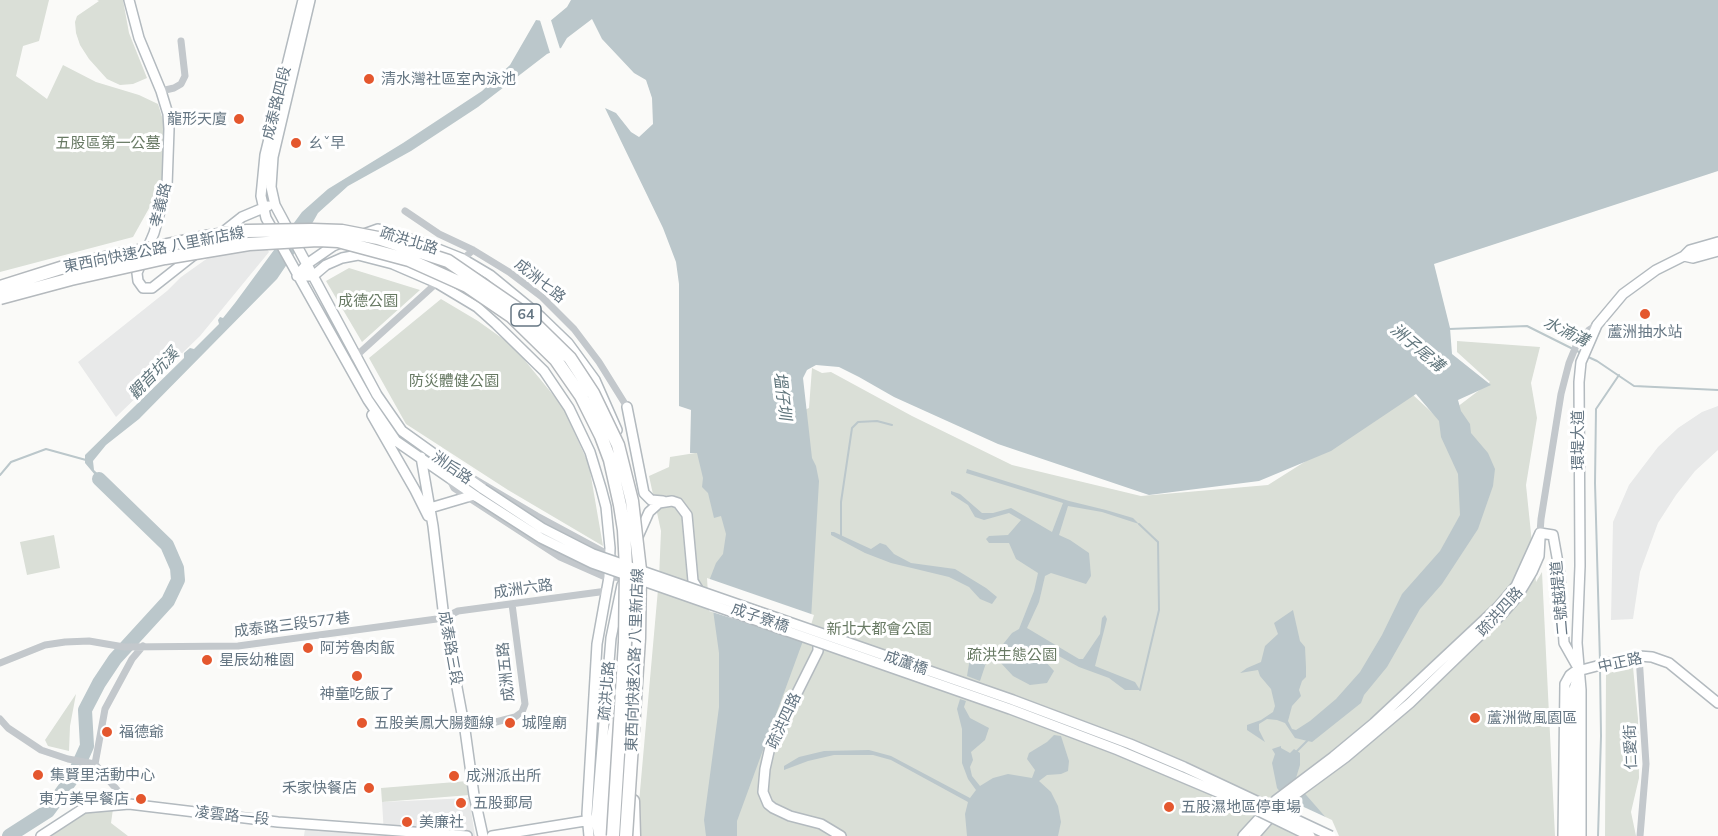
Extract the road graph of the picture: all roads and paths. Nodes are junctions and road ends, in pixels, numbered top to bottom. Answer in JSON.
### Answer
{"nodes":[{"id":1,"x":129,"y":0,"type":"edge"},
{"id":2,"x":303,"y":0,"type":"edge"},
{"id":3,"x":310,"y":0,"type":"edge"},
{"id":4,"x":181,"y":41,"type":"dead end"},
{"id":5,"x":161,"y":92,"type":"junction"},
{"id":6,"x":275,"y":205,"type":"junction"},
{"id":7,"x":263,"y":207,"type":"junction"},
{"id":8,"x":405,"y":211,"type":"dead end"},
{"id":9,"x":1718,"y":242,"type":"edge"},
{"id":10,"x":473,"y":250,"type":"junction"},
{"id":11,"x":1718,"y":250,"type":"edge"},
{"id":12,"x":1684,"y":256,"type":"junction"},
{"id":13,"x":305,"y":260,"type":"junction"},
{"id":14,"x":463,"y":260,"type":"junction"},
{"id":15,"x":297,"y":276,"type":"junction"},
{"id":16,"x":313,"y":276,"type":"junction"},
{"id":17,"x":437,"y":283,"type":"junction"},
{"id":18,"x":0,"y":287,"type":"edge"},
{"id":19,"x":0,"y":298,"type":"edge"},
{"id":20,"x":1596,"y":329,"type":"junction"},
{"id":21,"x":355,"y":357,"type":"junction"},
{"id":22,"x":352,"y":373,"type":"junction"},
{"id":23,"x":627,"y":407,"type":"joint"},
{"id":24,"x":421,"y":446,"type":"junction"},
{"id":25,"x":421,"y":459,"type":"junction"},
{"id":26,"x":452,"y":474,"type":"junction"},
{"id":27,"x":475,"y":495,"type":"junction"},
{"id":28,"x":665,"y":501,"type":"junction"},
{"id":29,"x":430,"y":508,"type":"junction"},
{"id":30,"x":433,"y":526,"type":"junction"},
{"id":31,"x":1540,"y":533,"type":"junction"},
{"id":32,"x":610,"y":556,"type":"junction"},
{"id":33,"x":627,"y":561,"type":"junction"},
{"id":34,"x":609,"y":577,"type":"junction"},
{"id":35,"x":623,"y":578,"type":"junction"},
{"id":36,"x":607,"y":591,"type":"junction"},
{"id":37,"x":512,"y":604,"type":"junction"},
{"id":38,"x":444,"y":618,"type":"junction"},
{"id":39,"x":812,"y":636,"type":"joint"},
{"id":40,"x":143,"y":646,"type":"junction"},
{"id":41,"x":1639,"y":656,"type":"junction"},
{"id":42,"x":0,"y":663,"type":"edge"},
{"id":43,"x":1579,"y":671,"type":"junction"},
{"id":44,"x":1718,"y":703,"type":"edge"},
{"id":45,"x":620,"y":707,"type":"junction"},
{"id":46,"x":0,"y":719,"type":"edge"},
{"id":47,"x":465,"y":730,"type":"junction"},
{"id":48,"x":632,"y":753,"type":"junction"},
{"id":49,"x":95,"y":764,"type":"junction"},
{"id":50,"x":1279,"y":802,"type":"junction"},
{"id":51,"x":129,"y":804,"type":"junction"},
{"id":52,"x":591,"y":820,"type":"junction"},
{"id":53,"x":41,"y":836,"type":"edge"},
{"id":54,"x":466,"y":836,"type":"edge"},
{"id":55,"x":483,"y":836,"type":"edge"},
{"id":56,"x":492,"y":836,"type":"edge"},
{"id":57,"x":588,"y":836,"type":"edge"},
{"id":58,"x":600,"y":836,"type":"edge"},
{"id":59,"x":613,"y":836,"type":"edge"},
{"id":60,"x":626,"y":836,"type":"edge"},
{"id":61,"x":634,"y":836,"type":"edge"},
{"id":62,"x":841,"y":836,"type":"edge"},
{"id":63,"x":1243,"y":836,"type":"edge"},
{"id":64,"x":1254,"y":836,"type":"edge"},
{"id":65,"x":1310,"y":836,"type":"edge"},
{"id":66,"x":1331,"y":836,"type":"edge"},
{"id":67,"x":1563,"y":836,"type":"edge"},
{"id":68,"x":1572,"y":836,"type":"edge"},
{"id":69,"x":1581,"y":836,"type":"edge"},
{"id":70,"x":1640,"y":836,"type":"edge"}],
"edges":[{"from":1,"to":5,"type":"street","name":"孝義路"},
{"from":2,"to":7,"type":"street","name":"成泰路四段"},
{"from":3,"to":6,"type":"street","name":"成泰路四段"},
{"from":4,"to":5,"type":"street"},
{"from":5,"to":7,"type":"street","name":"孝義路"},
{"from":6,"to":7,"type":"street","name":"孝義路"},
{"from":6,"to":13,"type":"street","bridge":true},
{"from":7,"to":15,"type":"street"},
{"from":8,"to":10,"type":"street","name":"成洲七路"},
{"from":9,"to":12,"type":"street","name":"環堤大道"},
{"from":10,"to":14,"type":"street"},
{"from":10,"to":23,"type":"street","name":"成洲七路"},
{"from":11,"to":12,"type":"street","name":"環堤大道"},
{"from":12,"to":20,"type":"street","name":"環堤大道"},
{"from":13,"to":14,"type":"street","name":"疏洪北路"},
{"from":13,"to":15,"type":"street","name":"疏洪北路"},
{"from":13,"to":16,"type":"street"},
{"from":14,"to":17,"type":"street"},
{"from":14,"to":33,"type":"street","name":"疏洪北路"},
{"from":15,"to":16,"type":"street"},
{"from":15,"to":22,"type":"street"},
{"from":16,"to":17,"type":"street","name":"疏洪北路"},
{"from":16,"to":21,"type":"street"},
{"from":17,"to":21,"type":"street"},
{"from":17,"to":32,"type":"street","name":"疏洪北路"},
{"from":18,"to":48,"type":"highway","name":"東西向快速公路 八里新店線","number":"64","bridge":true},
{"from":19,"to":45,"type":"highway","name":"東西向快速公路 八里新店線","number":"64","bridge":true},
{"from":20,"to":31,"type":"street"},
{"from":20,"to":43,"type":"street","name":"環堤大道"},
{"from":21,"to":24,"type":"street"},
{"from":22,"to":25,"type":"street"},
{"from":22,"to":30,"type":"street"},
{"from":23,"to":28,"type":"street"},
{"from":24,"to":25,"type":"street","name":"成泰路三段"},
{"from":24,"to":26,"type":"street","name":"洲后路"},
{"from":25,"to":26,"type":"street","name":"洲后路"},
{"from":25,"to":29,"type":"street","name":"成泰路三段"},
{"from":26,"to":27,"type":"street","name":"洲后路"},
{"from":26,"to":27,"type":"street"},
{"from":26,"to":32,"type":"street"},
{"from":27,"to":29,"type":"street"},
{"from":27,"to":34,"type":"street"},
{"from":27,"to":65,"type":"street","name":"成蘆橋","bridge":true},
{"from":27,"to":66,"type":"street","name":"成蘆橋","bridge":true},
{"from":28,"to":33,"type":"street"},
{"from":28,"to":39,"type":"street","name":"成子寮橋","bridge":true},
{"from":29,"to":30,"type":"street","name":"成泰路三段"},
{"from":30,"to":38,"type":"street","name":"成泰路三段"},
{"from":31,"to":43,"type":"street","name":"二號越提道"},
{"from":31,"to":50,"type":"street","name":"疏洪四路"},
{"from":32,"to":33,"type":"street"},
{"from":32,"to":34,"type":"street","name":"疏洪北路"},
{"from":33,"to":35,"type":"street","name":"疏洪北路"},
{"from":34,"to":35,"type":"street"},
{"from":34,"to":36,"type":"street","name":"疏洪北路"},
{"from":35,"to":52,"type":"street","name":"疏洪北路"},
{"from":36,"to":37,"type":"street","name":"成洲六路"},
{"from":36,"to":52,"type":"street","name":"疏洪北路"},
{"from":37,"to":38,"type":"street","name":"成洲六路"},
{"from":37,"to":47,"type":"street","name":"成洲五路"},
{"from":38,"to":40,"type":"street","name":"成泰路三段577巷"},
{"from":38,"to":47,"type":"street","name":"成泰路三段"},
{"from":39,"to":62,"type":"street","name":"疏洪四路"},
{"from":40,"to":42,"type":"street","name":"成泰路三段577巷"},
{"from":40,"to":49,"type":"street"},
{"from":41,"to":43,"type":"street","name":"中正路"},
{"from":41,"to":44,"type":"street","name":"中正路"},
{"from":41,"to":70,"type":"street","name":"仁愛街"},
{"from":43,"to":67,"type":"street"},
{"from":43,"to":68,"type":"street","name":"環堤大道"},
{"from":43,"to":69,"type":"street","name":"環堤大道"},
{"from":45,"to":58,"type":"highway","bridge":true},
{"from":45,"to":59,"type":"highway","name":"東西向快速公路 八里新店線","number":"64","bridge":true},
{"from":46,"to":49,"type":"street"},
{"from":47,"to":55,"type":"street","name":"成泰路三段"},
{"from":48,"to":60,"type":"highway","name":"東西向快速公路 八里新店線","number":"64","bridge":true},
{"from":48,"to":61,"type":"highway","bridge":true},
{"from":49,"to":51,"type":"street"},
{"from":50,"to":63,"type":"street"},
{"from":50,"to":64,"type":"street"},
{"from":51,"to":53,"type":"street","name":"凌雲路一段"},
{"from":51,"to":54,"type":"street","name":"凌雲路一段"},
{"from":52,"to":56,"type":"street"},
{"from":52,"to":57,"type":"street","name":"疏洪北路"},
{"from":52,"to":58,"type":"street","name":"疏洪北路"}]}
